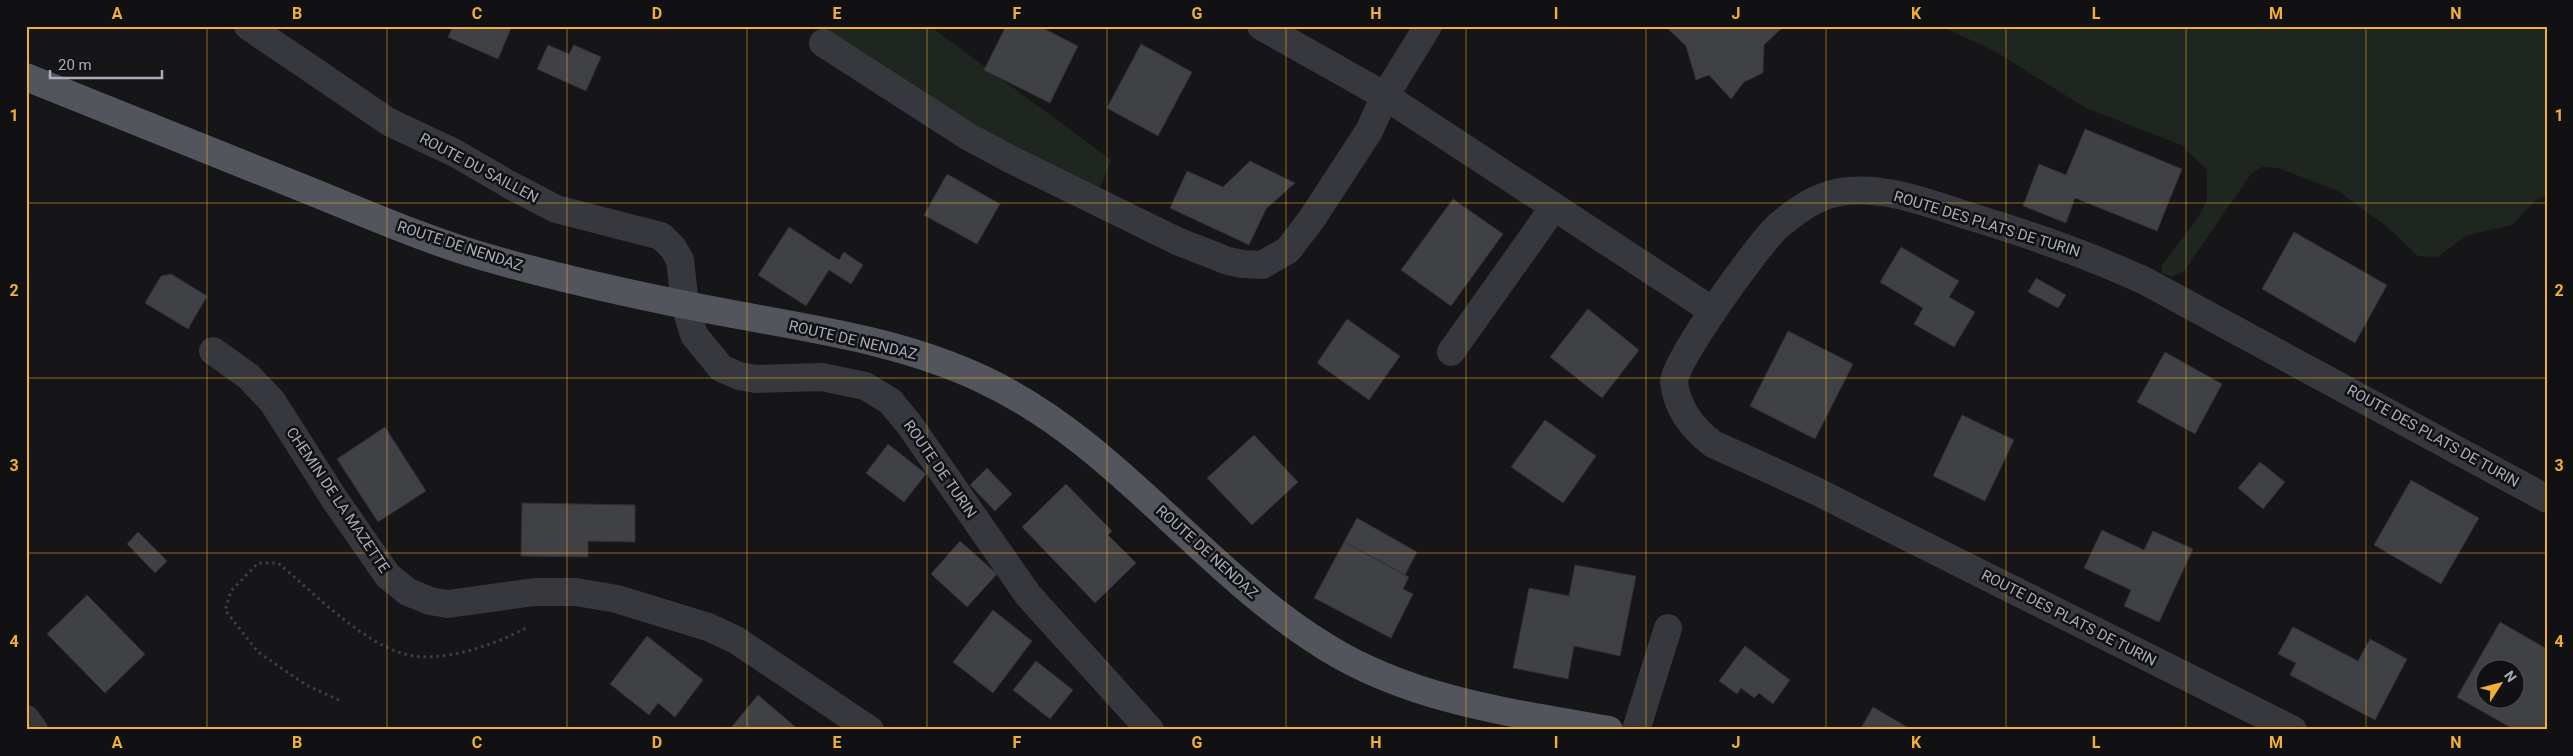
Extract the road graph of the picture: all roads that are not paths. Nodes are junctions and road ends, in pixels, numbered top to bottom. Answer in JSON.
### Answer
{"nodes":[{"id":1,"x":248,"y":26,"type":"edge"},
{"id":2,"x":1261,"y":26,"type":"edge"},
{"id":3,"x":1428,"y":26,"type":"edge"},
{"id":4,"x":823,"y":43,"type":"dead end"},
{"id":5,"x":26,"y":77,"type":"edge"},
{"id":6,"x":1385,"y":96,"type":"junction"},
{"id":7,"x":1554,"y":207,"type":"junction"},
{"id":8,"x":685,"y":305,"type":"junction"},
{"id":9,"x":1713,"y":311,"type":"junction"},
{"id":10,"x":213,"y":351,"type":"dead end"},
{"id":11,"x":1451,"y":352,"type":"dead end"},
{"id":12,"x":2547,"y":499,"type":"edge"},
{"id":13,"x":1668,"y":628,"type":"dead end"},
{"id":14,"x":26,"y":719,"type":"edge"},
{"id":15,"x":34,"y":730,"type":"edge"},
{"id":16,"x":870,"y":730,"type":"edge"},
{"id":17,"x":1150,"y":730,"type":"edge"},
{"id":18,"x":1609,"y":730,"type":"edge"},
{"id":19,"x":1636,"y":730,"type":"edge"},
{"id":20,"x":2293,"y":730,"type":"edge"}],
"edges":[{"from":1,"to":8,"type":"street","name":"ROUTE DU SAILLEN"},
{"from":2,"to":6,"type":"street"},
{"from":3,"to":6,"type":"street"},
{"from":4,"to":6,"type":"street"},
{"from":5,"to":8,"type":"main road","name":"ROUTE DE NENDAZ"},
{"from":6,"to":7,"type":"street"},
{"from":7,"to":9,"type":"street"},
{"from":7,"to":11,"type":"street"},
{"from":8,"to":17,"type":"street","name":"ROUTE DE TURIN"},
{"from":8,"to":18,"type":"main road","name":"ROUTE DE NENDAZ"},
{"from":9,"to":12,"type":"street","name":"ROUTE DES PLATS DE TURIN"},
{"from":9,"to":20,"type":"street","name":"ROUTE DES PLATS DE TURIN"},
{"from":10,"to":16,"type":"street","name":"CHEMIN DE LA MAZETTE"},
{"from":13,"to":19,"type":"street"},
{"from":14,"to":15,"type":"street"}]}
